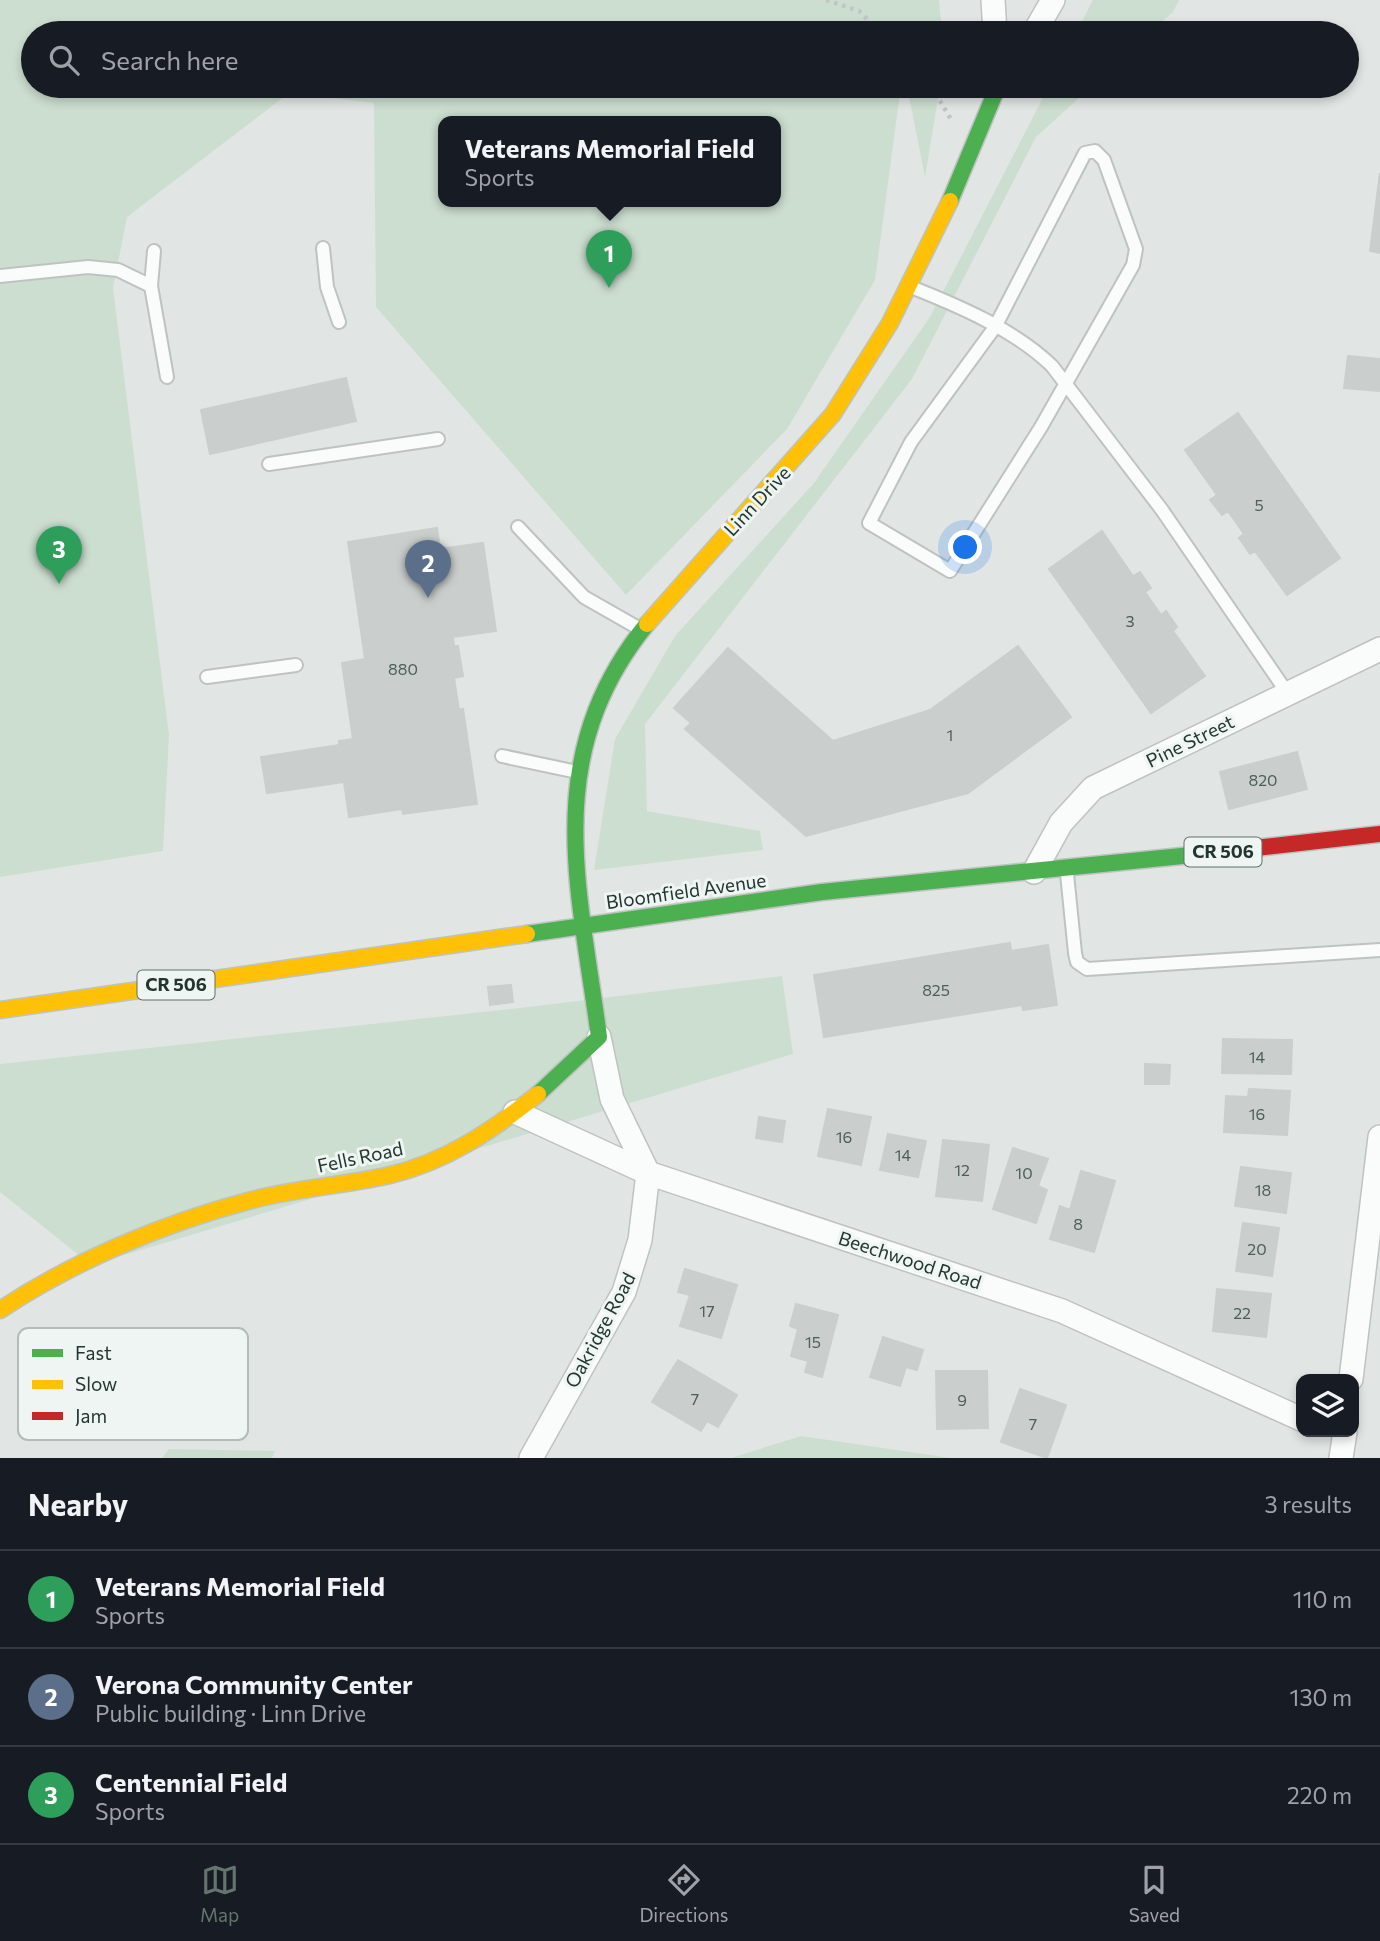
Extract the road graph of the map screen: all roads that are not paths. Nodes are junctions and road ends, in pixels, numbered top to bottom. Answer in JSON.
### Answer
{"nodes":[{"id":1,"x":993,"y":0,"type":"edge"},
{"id":2,"x":1053,"y":0,"type":"edge"},
{"id":3,"x":994,"y":21,"type":"edge"},
{"id":4,"x":1041,"y":21,"type":"edge"},
{"id":5,"x":994,"y":98,"type":"edge"},
{"id":6,"x":323,"y":248,"type":"dead end"},
{"id":7,"x":153,"y":251,"type":"dead end"},
{"id":8,"x":0,"y":276,"type":"edge"},
{"id":9,"x":151,"y":286,"type":"junction"},
{"id":10,"x":909,"y":286,"type":"junction"},
{"id":11,"x":339,"y":322,"type":"dead end"},
{"id":12,"x":995,"y":327,"type":"junction"},
{"id":13,"x":167,"y":377,"type":"dead end"},
{"id":14,"x":1065,"y":382,"type":"junction"},
{"id":15,"x":438,"y":439,"type":"dead end"},
{"id":16,"x":270,"y":464,"type":"dead end"},
{"id":17,"x":519,"y":527,"type":"dead end"},
{"id":18,"x":640,"y":629,"type":"junction"},
{"id":19,"x":1380,"y":649,"type":"edge"},
{"id":20,"x":296,"y":665,"type":"dead end"},
{"id":21,"x":207,"y":677,"type":"dead end"},
{"id":22,"x":1288,"y":694,"type":"junction"},
{"id":23,"x":502,"y":756,"type":"dead end"},
{"id":24,"x":578,"y":772,"type":"junction"},
{"id":25,"x":1380,"y":834,"type":"edge"},
{"id":26,"x":1067,"y":870,"type":"junction"},
{"id":27,"x":1034,"y":872,"type":"junction"},
{"id":28,"x":584,"y":926,"type":"junction"},
{"id":29,"x":1380,"y":950,"type":"edge"},
{"id":30,"x":0,"y":1010,"type":"edge"},
{"id":31,"x":599,"y":1037,"type":"junction"},
{"id":32,"x":515,"y":1112,"type":"junction"},
{"id":33,"x":1380,"y":1137,"type":"edge"},
{"id":34,"x":648,"y":1173,"type":"junction"},
{"id":35,"x":0,"y":1310,"type":"edge"},
{"id":36,"x":1352,"y":1374,"type":"edge"},
{"id":37,"x":1296,"y":1417,"type":"edge"},
{"id":38,"x":531,"y":1458,"type":"edge"}],
"edges":[{"from":1,"to":3,"type":"street"},
{"from":2,"to":4,"type":"street"},
{"from":5,"to":10,"type":"street","name":"Linn Drive"},
{"from":6,"to":11,"type":"lane"},
{"from":7,"to":9,"type":"lane"},
{"from":8,"to":9,"type":"lane"},
{"from":9,"to":13,"type":"lane"},
{"from":10,"to":12,"type":"lane"},
{"from":10,"to":18,"type":"street","name":"Linn Drive"},
{"from":12,"to":14,"type":"lane"},
{"from":12,"to":14,"type":"lane"},
{"from":12,"to":14,"type":"lane"},
{"from":14,"to":22,"type":"lane"},
{"from":15,"to":16,"type":"lane"},
{"from":17,"to":18,"type":"lane"},
{"from":18,"to":24,"type":"street","name":"Linn Drive"},
{"from":19,"to":22,"type":"street","name":"Pine Street"},
{"from":20,"to":21,"type":"lane"},
{"from":22,"to":27,"type":"street","name":"Pine Street"},
{"from":23,"to":24,"type":"lane"},
{"from":24,"to":28,"type":"street","name":"Linn Drive"},
{"from":25,"to":26,"type":"street","name":"Bloomfield Avenue","number":"CR 506"},
{"from":26,"to":27,"type":"street","name":"Bloomfield Avenue","number":"CR 506"},
{"from":26,"to":29,"type":"lane"},
{"from":27,"to":28,"type":"street","name":"Bloomfield Avenue","number":"CR 506"},
{"from":28,"to":30,"type":"street","name":"Bloomfield Avenue","number":"CR 506"},
{"from":28,"to":31,"type":"street"},
{"from":31,"to":32,"type":"street","name":"Fells Road"},
{"from":31,"to":34,"type":"street"},
{"from":32,"to":34,"type":"street","name":"Beechwood Road"},
{"from":32,"to":35,"type":"street","name":"Fells Road"},
{"from":33,"to":36,"type":"street"},
{"from":34,"to":37,"type":"street","name":"Beechwood Road"},
{"from":34,"to":38,"type":"street","name":"Oakridge Road"}]}
